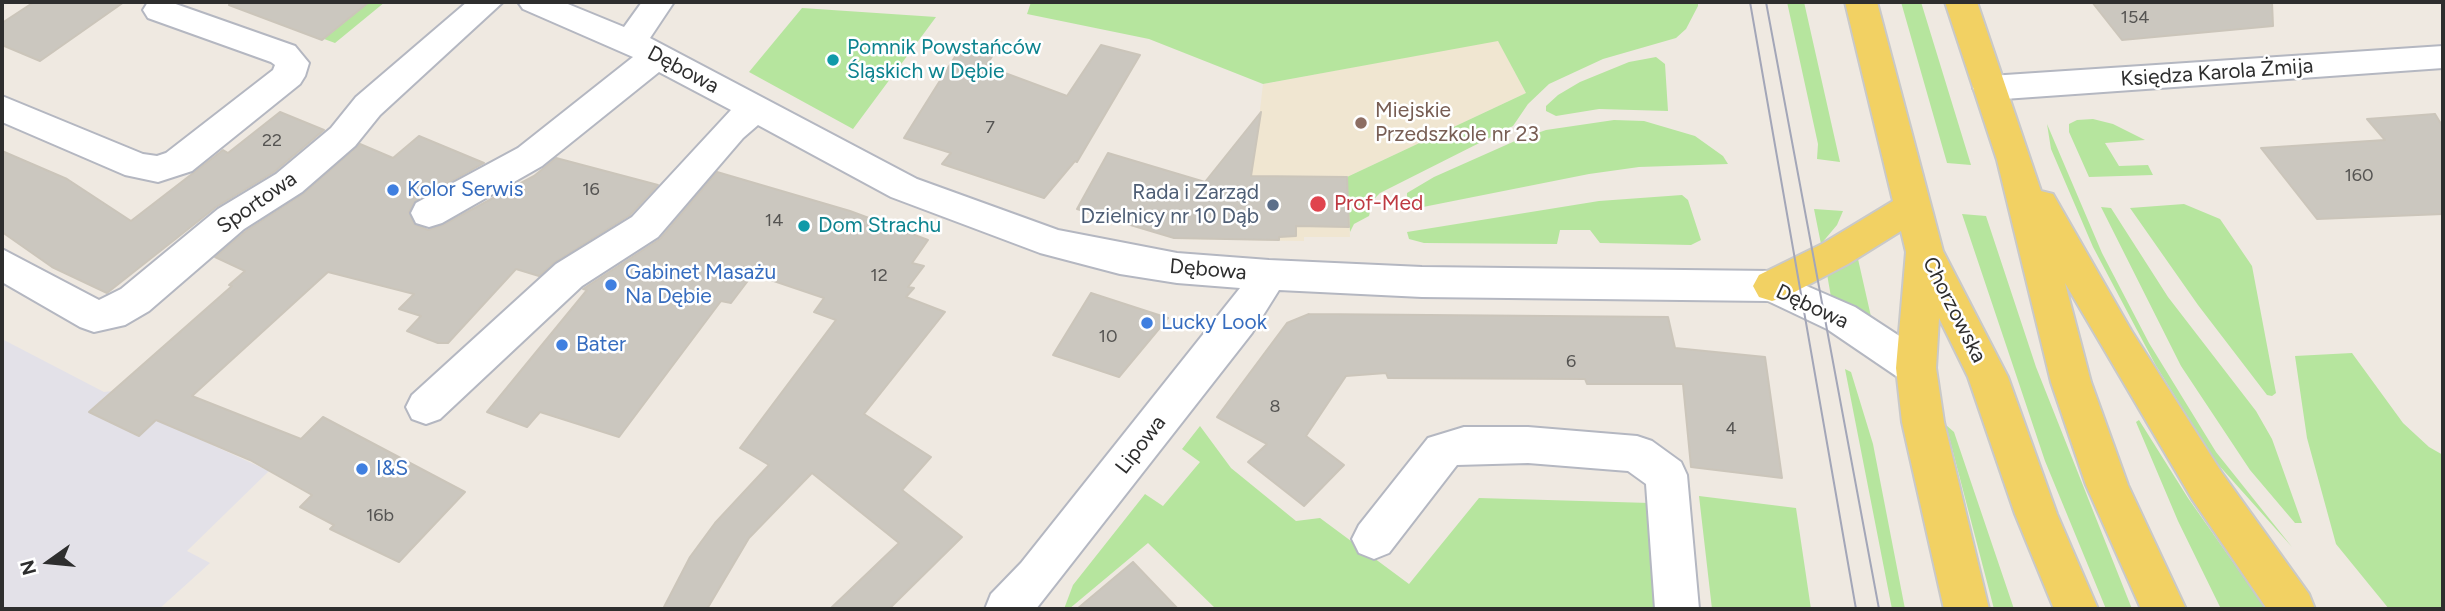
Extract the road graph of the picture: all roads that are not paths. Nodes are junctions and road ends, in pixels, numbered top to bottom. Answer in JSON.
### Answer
{"nodes":[{"id":1,"x":488,"y":2,"type":"edge"},
{"id":2,"x":534,"y":2,"type":"edge"},
{"id":3,"x":658,"y":2,"type":"edge"},
{"id":4,"x":1861,"y":2,"type":"edge"},
{"id":5,"x":1961,"y":2,"type":"edge"},
{"id":6,"x":159,"y":10,"type":"dead end"},
{"id":7,"x":644,"y":49,"type":"junction"},
{"id":8,"x":2443,"y":57,"type":"edge"},
{"id":9,"x":1990,"y":88,"type":"junction"},
{"id":10,"x":2,"y":108,"type":"edge"},
{"id":11,"x":755,"y":109,"type":"junction"},
{"id":12,"x":2015,"y":160,"type":"junction"},
{"id":13,"x":1913,"y":206,"type":"junction"},
{"id":14,"x":429,"y":214,"type":"dead end"},
{"id":15,"x":1924,"y":251,"type":"junction"},
{"id":16,"x":2,"y":264,"type":"edge"},
{"id":17,"x":1269,"y":275,"type":"junction"},
{"id":18,"x":1772,"y":286,"type":"junction"},
{"id":19,"x":1916,"y":368,"type":"junction"},
{"id":20,"x":426,"y":407,"type":"dead end"},
{"id":21,"x":1374,"y":539,"type":"dead end"},
{"id":22,"x":1007,"y":609,"type":"edge"},
{"id":23,"x":1677,"y":609,"type":"edge"},
{"id":24,"x":1966,"y":609,"type":"edge"},
{"id":25,"x":2076,"y":609,"type":"edge"},
{"id":26,"x":2163,"y":609,"type":"edge"},
{"id":27,"x":2293,"y":609,"type":"edge"}],
"edges":[{"from":1,"to":16,"type":"street","name":"Sportowa"},
{"from":2,"to":7,"type":"street","name":"Dębowa"},
{"from":3,"to":7,"type":"street"},
{"from":4,"to":13,"type":"main road","name":"Chorzowska"},
{"from":5,"to":9,"type":"main road"},
{"from":6,"to":10,"type":"street"},
{"from":7,"to":11,"type":"street","name":"Dębowa"},
{"from":7,"to":14,"type":"street"},
{"from":8,"to":9,"type":"street","name":"Księdza Karola Żmija"},
{"from":9,"to":12,"type":"main road"},
{"from":11,"to":17,"type":"street","name":"Dębowa"},
{"from":11,"to":20,"type":"street"},
{"from":12,"to":26,"type":"main road"},
{"from":12,"to":27,"type":"main road"},
{"from":13,"to":15,"type":"main road","name":"Chorzowska"},
{"from":13,"to":18,"type":"main road"},
{"from":15,"to":19,"type":"main road"},
{"from":15,"to":25,"type":"main road","name":"Chorzowska"},
{"from":17,"to":18,"type":"street","name":"Dębowa"},
{"from":17,"to":22,"type":"street","name":"Lipowa"},
{"from":18,"to":19,"type":"street","name":"Dębowa"},
{"from":19,"to":24,"type":"main road"},
{"from":21,"to":23,"type":"street"}]}
